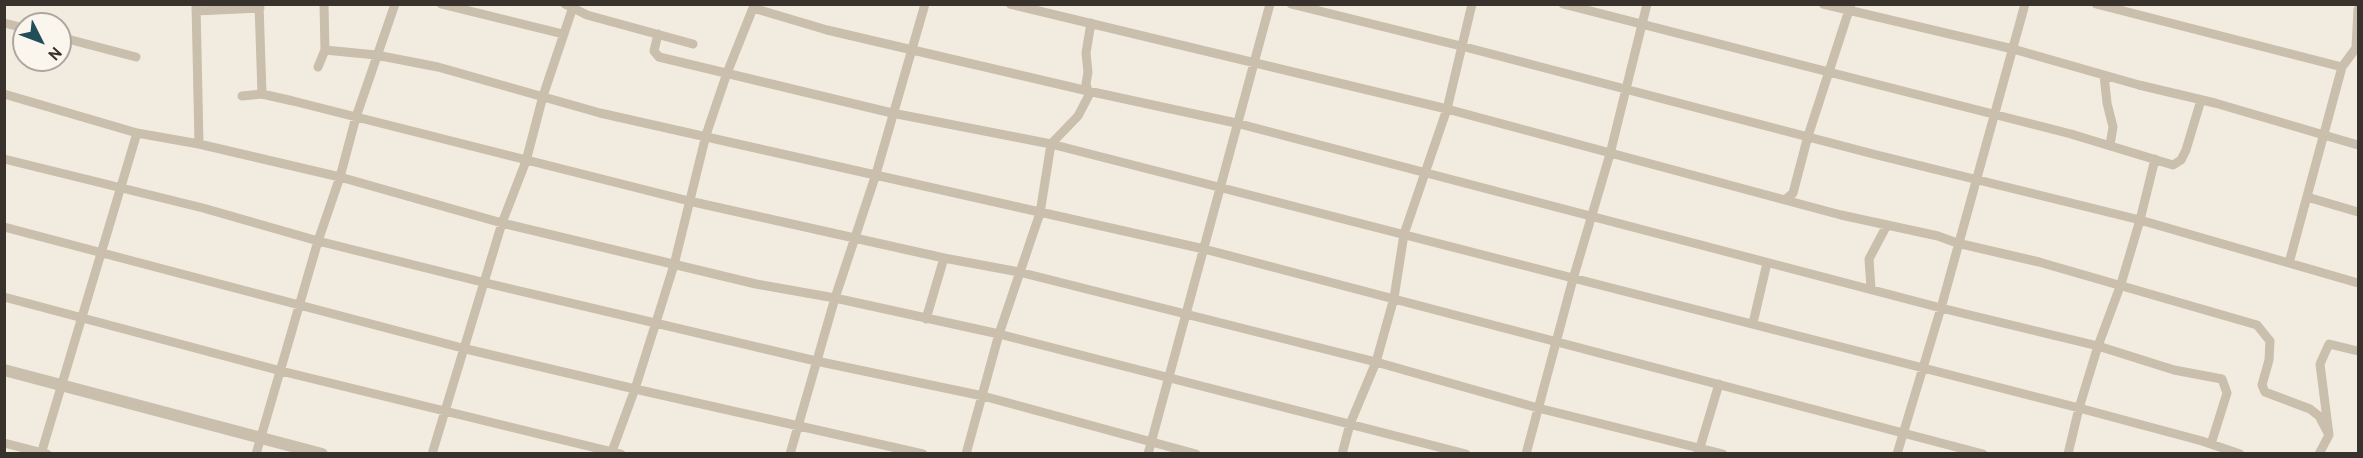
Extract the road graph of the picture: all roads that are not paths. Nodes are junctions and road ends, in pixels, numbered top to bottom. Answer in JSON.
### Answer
{"nodes":[{"id":1,"x":324,"y":4,"type":"edge"},
{"id":2,"x":395,"y":4,"type":"edge"},
{"id":3,"x":441,"y":4,"type":"edge"},
{"id":4,"x":925,"y":4,"type":"edge"},
{"id":5,"x":1010,"y":4,"type":"edge"},
{"id":6,"x":1270,"y":4,"type":"edge"},
{"id":7,"x":1291,"y":4,"type":"edge"},
{"id":8,"x":1472,"y":4,"type":"edge"},
{"id":9,"x":1563,"y":4,"type":"edge"},
{"id":10,"x":1647,"y":4,"type":"edge"},
{"id":11,"x":1823,"y":4,"type":"edge"},
{"id":12,"x":2025,"y":4,"type":"edge"},
{"id":13,"x":2096,"y":4,"type":"edge"},
{"id":14,"x":259,"y":6,"type":"edge"},
{"id":15,"x":571,"y":6,"type":"edge"},
{"id":16,"x":752,"y":6,"type":"edge"},
{"id":17,"x":196,"y":8,"type":"edge"},
{"id":18,"x":1850,"y":8,"type":"edge"},
{"id":19,"x":2358,"y":9,"type":"edge"},
{"id":20,"x":1092,"y":24,"type":"junction"},
{"id":21,"x":1641,"y":24,"type":"junction"},
{"id":22,"x":563,"y":34,"type":"junction"},
{"id":23,"x":658,"y":34,"type":"junction"},
{"id":24,"x":72,"y":40,"type":"edge"},
{"id":25,"x":693,"y":44,"type":"dead end"},
{"id":26,"x":1461,"y":46,"type":"junction"},
{"id":27,"x":912,"y":49,"type":"junction"},
{"id":28,"x":2013,"y":49,"type":"junction"},
{"id":29,"x":325,"y":50,"type":"junction"},
{"id":30,"x":376,"y":55,"type":"junction"},
{"id":31,"x":136,"y":57,"type":"dead end"},
{"id":32,"x":1255,"y":62,"type":"junction"},
{"id":33,"x":318,"y":67,"type":"dead end"},
{"id":34,"x":2342,"y":67,"type":"junction"},
{"id":35,"x":726,"y":73,"type":"junction"},
{"id":36,"x":1828,"y":74,"type":"junction"},
{"id":37,"x":2104,"y":75,"type":"junction"},
{"id":38,"x":1624,"y":90,"type":"junction"},
{"id":39,"x":1088,"y":91,"type":"junction"},
{"id":40,"x":4,"y":94,"type":"edge"},
{"id":41,"x":262,"y":94,"type":"junction"},
{"id":42,"x":242,"y":96,"type":"dead end"},
{"id":43,"x":543,"y":96,"type":"junction"},
{"id":44,"x":2201,"y":100,"type":"junction"},
{"id":45,"x":1447,"y":109,"type":"junction"},
{"id":46,"x":892,"y":113,"type":"junction"},
{"id":47,"x":1994,"y":115,"type":"junction"},
{"id":48,"x":356,"y":117,"type":"junction"},
{"id":49,"x":1236,"y":123,"type":"junction"},
{"id":50,"x":137,"y":133,"type":"junction"},
{"id":51,"x":706,"y":135,"type":"junction"},
{"id":52,"x":2323,"y":135,"type":"junction"},
{"id":53,"x":1808,"y":136,"type":"junction"},
{"id":54,"x":199,"y":144,"type":"junction"},
{"id":55,"x":1051,"y":144,"type":"junction"},
{"id":56,"x":2110,"y":145,"type":"junction"},
{"id":57,"x":2358,"y":145,"type":"edge"},
{"id":58,"x":1610,"y":154,"type":"junction"},
{"id":59,"x":4,"y":159,"type":"edge"},
{"id":60,"x":2155,"y":159,"type":"junction"},
{"id":61,"x":526,"y":161,"type":"junction"},
{"id":62,"x":876,"y":174,"type":"junction"},
{"id":63,"x":1426,"y":174,"type":"junction"},
{"id":64,"x":340,"y":177,"type":"junction"},
{"id":65,"x":1976,"y":180,"type":"junction"},
{"id":66,"x":119,"y":188,"type":"junction"},
{"id":67,"x":1219,"y":188,"type":"junction"},
{"id":68,"x":2307,"y":197,"type":"junction"},
{"id":69,"x":1785,"y":200,"type":"junction"},
{"id":70,"x":689,"y":201,"type":"junction"},
{"id":71,"x":2358,"y":212,"type":"edge"},
{"id":72,"x":1040,"y":213,"type":"junction"},
{"id":73,"x":1591,"y":217,"type":"junction"},
{"id":74,"x":2140,"y":220,"type":"junction"},
{"id":75,"x":502,"y":223,"type":"junction"},
{"id":76,"x":1887,"y":225,"type":"junction"},
{"id":77,"x":4,"y":227,"type":"edge"},
{"id":78,"x":1404,"y":234,"type":"junction"},
{"id":79,"x":854,"y":237,"type":"junction"},
{"id":80,"x":318,"y":241,"type":"junction"},
{"id":81,"x":1957,"y":243,"type":"junction"},
{"id":82,"x":1204,"y":249,"type":"junction"},
{"id":83,"x":102,"y":251,"type":"junction"},
{"id":84,"x":944,"y":258,"type":"junction"},
{"id":85,"x":1767,"y":263,"type":"junction"},
{"id":86,"x":2289,"y":263,"type":"junction"},
{"id":87,"x":674,"y":265,"type":"junction"},
{"id":88,"x":1019,"y":272,"type":"junction"},
{"id":89,"x":1573,"y":279,"type":"junction"},
{"id":90,"x":486,"y":283,"type":"junction"},
{"id":91,"x":2358,"y":283,"type":"edge"},
{"id":92,"x":2121,"y":284,"type":"junction"},
{"id":93,"x":1871,"y":288,"type":"junction"},
{"id":94,"x":4,"y":297,"type":"edge"},
{"id":95,"x":834,"y":298,"type":"junction"},
{"id":96,"x":1394,"y":298,"type":"junction"},
{"id":97,"x":300,"y":304,"type":"junction"},
{"id":98,"x":1941,"y":308,"type":"junction"},
{"id":99,"x":1186,"y":314,"type":"junction"},
{"id":100,"x":81,"y":316,"type":"junction"},
{"id":101,"x":926,"y":319,"type":"junction"},
{"id":102,"x":656,"y":323,"type":"junction"},
{"id":103,"x":1753,"y":323,"type":"junction"},
{"id":104,"x":999,"y":334,"type":"junction"},
{"id":105,"x":1556,"y":341,"type":"junction"},
{"id":106,"x":2098,"y":346,"type":"junction"},
{"id":107,"x":466,"y":349,"type":"junction"},
{"id":108,"x":2358,"y":351,"type":"edge"},
{"id":109,"x":816,"y":361,"type":"junction"},
{"id":110,"x":1376,"y":362,"type":"junction"},
{"id":111,"x":1924,"y":369,"type":"junction"},
{"id":112,"x":4,"y":370,"type":"edge"},
{"id":113,"x":281,"y":371,"type":"junction"},
{"id":114,"x":1170,"y":378,"type":"junction"},
{"id":115,"x":1719,"y":384,"type":"junction"},
{"id":116,"x":61,"y":385,"type":"junction"},
{"id":117,"x":635,"y":389,"type":"junction"},
{"id":118,"x":983,"y":396,"type":"junction"},
{"id":119,"x":1538,"y":408,"type":"junction"},
{"id":120,"x":2079,"y":408,"type":"junction"},
{"id":121,"x":446,"y":411,"type":"junction"},
{"id":122,"x":1350,"y":424,"type":"junction"},
{"id":123,"x":796,"y":426,"type":"junction"},
{"id":124,"x":1903,"y":433,"type":"junction"},
{"id":125,"x":2329,"y":435,"type":"junction"},
{"id":126,"x":260,"y":438,"type":"junction"},
{"id":127,"x":4,"y":443,"type":"edge"},
{"id":128,"x":1151,"y":443,"type":"junction"},
{"id":129,"x":2211,"y":444,"type":"junction"},
{"id":130,"x":1699,"y":450,"type":"edge"},
{"id":131,"x":43,"y":453,"type":"edge"},
{"id":132,"x":256,"y":453,"type":"edge"},
{"id":133,"x":322,"y":453,"type":"edge"},
{"id":134,"x":432,"y":453,"type":"edge"},
{"id":135,"x":615,"y":453,"type":"edge"},
{"id":136,"x":790,"y":453,"type":"edge"},
{"id":137,"x":923,"y":453,"type":"edge"},
{"id":138,"x":966,"y":453,"type":"edge"},
{"id":139,"x":1148,"y":453,"type":"edge"},
{"id":140,"x":1196,"y":453,"type":"edge"},
{"id":141,"x":1342,"y":453,"type":"edge"},
{"id":142,"x":1466,"y":453,"type":"edge"},
{"id":143,"x":1526,"y":453,"type":"edge"},
{"id":144,"x":1723,"y":453,"type":"edge"},
{"id":145,"x":1897,"y":453,"type":"edge"},
{"id":146,"x":1983,"y":453,"type":"edge"},
{"id":147,"x":2068,"y":453,"type":"edge"},
{"id":148,"x":2240,"y":453,"type":"edge"},
{"id":149,"x":2319,"y":453,"type":"edge"}],
"edges":[{"from":1,"to":29,"type":"street"},
{"from":2,"to":30,"type":"street"},
{"from":3,"to":22,"type":"street"},
{"from":4,"to":27,"type":"street"},
{"from":5,"to":20,"type":"street"},
{"from":6,"to":32,"type":"street"},
{"from":7,"to":26,"type":"street"},
{"from":8,"to":26,"type":"street"},
{"from":9,"to":21,"type":"street"},
{"from":10,"to":21,"type":"street"},
{"from":11,"to":18,"type":"street"},
{"from":12,"to":28,"type":"street"},
{"from":13,"to":34,"type":"street"},
{"from":14,"to":17,"type":"street"},
{"from":14,"to":41,"type":"street"},
{"from":15,"to":22,"type":"street"},
{"from":15,"to":23,"type":"street"},
{"from":16,"to":27,"type":"street"},
{"from":16,"to":35,"type":"street"},
{"from":17,"to":54,"type":"street"},
{"from":18,"to":28,"type":"street"},
{"from":18,"to":36,"type":"street"},
{"from":19,"to":34,"type":"street"},
{"from":20,"to":32,"type":"street"},
{"from":20,"to":39,"type":"street"},
{"from":21,"to":36,"type":"street"},
{"from":21,"to":38,"type":"street"},
{"from":22,"to":43,"type":"street"},
{"from":23,"to":25,"type":"street"},
{"from":23,"to":35,"type":"street"},
{"from":24,"to":31,"type":"street"},
{"from":26,"to":38,"type":"street"},
{"from":26,"to":45,"type":"street"},
{"from":27,"to":39,"type":"street"},
{"from":27,"to":46,"type":"street"},
{"from":28,"to":37,"type":"street"},
{"from":28,"to":47,"type":"street"},
{"from":29,"to":30,"type":"street"},
{"from":29,"to":33,"type":"street"},
{"from":30,"to":43,"type":"street"},
{"from":30,"to":48,"type":"street"},
{"from":32,"to":45,"type":"street"},
{"from":32,"to":49,"type":"street"},
{"from":34,"to":52,"type":"street"},
{"from":35,"to":46,"type":"street"},
{"from":35,"to":51,"type":"street"},
{"from":36,"to":47,"type":"street"},
{"from":36,"to":53,"type":"street"},
{"from":37,"to":44,"type":"street"},
{"from":37,"to":56,"type":"street"},
{"from":38,"to":53,"type":"street"},
{"from":38,"to":58,"type":"street"},
{"from":39,"to":49,"type":"street"},
{"from":39,"to":55,"type":"street"},
{"from":40,"to":50,"type":"street"},
{"from":41,"to":42,"type":"street"},
{"from":41,"to":48,"type":"street"},
{"from":43,"to":51,"type":"street"},
{"from":43,"to":61,"type":"street"},
{"from":44,"to":52,"type":"street"},
{"from":44,"to":60,"type":"street"},
{"from":45,"to":58,"type":"street"},
{"from":45,"to":63,"type":"street"},
{"from":46,"to":55,"type":"street"},
{"from":46,"to":62,"type":"street"},
{"from":47,"to":56,"type":"street"},
{"from":47,"to":65,"type":"street"},
{"from":48,"to":61,"type":"street"},
{"from":48,"to":64,"type":"street"},
{"from":49,"to":63,"type":"street"},
{"from":49,"to":67,"type":"street"},
{"from":50,"to":54,"type":"street"},
{"from":50,"to":66,"type":"street"},
{"from":51,"to":62,"type":"street"},
{"from":51,"to":70,"type":"street"},
{"from":52,"to":57,"type":"street"},
{"from":52,"to":68,"type":"street"},
{"from":53,"to":65,"type":"street"},
{"from":53,"to":69,"type":"street"},
{"from":54,"to":64,"type":"street"},
{"from":55,"to":67,"type":"street"},
{"from":55,"to":72,"type":"street"},
{"from":56,"to":60,"type":"street"},
{"from":58,"to":69,"type":"street"},
{"from":58,"to":73,"type":"street"},
{"from":59,"to":66,"type":"street"},
{"from":60,"to":74,"type":"street"},
{"from":61,"to":70,"type":"street"},
{"from":61,"to":75,"type":"street"},
{"from":62,"to":72,"type":"street"},
{"from":62,"to":79,"type":"street"},
{"from":63,"to":73,"type":"street"},
{"from":63,"to":78,"type":"street"},
{"from":64,"to":75,"type":"street"},
{"from":64,"to":80,"type":"street"},
{"from":65,"to":74,"type":"street"},
{"from":65,"to":81,"type":"street"},
{"from":66,"to":80,"type":"street"},
{"from":66,"to":83,"type":"street"},
{"from":67,"to":78,"type":"street"},
{"from":67,"to":82,"type":"street"},
{"from":68,"to":71,"type":"street"},
{"from":68,"to":86,"type":"street"},
{"from":69,"to":76,"type":"street"},
{"from":70,"to":79,"type":"street"},
{"from":70,"to":87,"type":"street"},
{"from":72,"to":82,"type":"street"},
{"from":72,"to":88,"type":"street"},
{"from":73,"to":85,"type":"street"},
{"from":73,"to":89,"type":"street"},
{"from":74,"to":86,"type":"street"},
{"from":74,"to":92,"type":"street"},
{"from":75,"to":87,"type":"street"},
{"from":75,"to":90,"type":"street"},
{"from":76,"to":81,"type":"street"},
{"from":76,"to":93,"type":"street"},
{"from":77,"to":83,"type":"street"},
{"from":78,"to":89,"type":"street"},
{"from":78,"to":96,"type":"street"},
{"from":79,"to":84,"type":"street"},
{"from":79,"to":95,"type":"street"},
{"from":80,"to":90,"type":"street"},
{"from":80,"to":97,"type":"street"},
{"from":81,"to":92,"type":"street"},
{"from":81,"to":98,"type":"street"},
{"from":82,"to":96,"type":"street"},
{"from":82,"to":99,"type":"street"},
{"from":83,"to":97,"type":"street"},
{"from":83,"to":100,"type":"street"},
{"from":84,"to":88,"type":"street"},
{"from":84,"to":101,"type":"street"},
{"from":85,"to":93,"type":"street"},
{"from":85,"to":103,"type":"street"},
{"from":86,"to":91,"type":"street"},
{"from":87,"to":95,"type":"street"},
{"from":87,"to":102,"type":"street"},
{"from":88,"to":99,"type":"street"},
{"from":88,"to":104,"type":"street"},
{"from":89,"to":103,"type":"street"},
{"from":89,"to":105,"type":"street"},
{"from":90,"to":102,"type":"street"},
{"from":90,"to":107,"type":"street"},
{"from":92,"to":106,"type":"street"},
{"from":92,"to":125,"type":"street"},
{"from":93,"to":98,"type":"street"},
{"from":94,"to":100,"type":"street"},
{"from":95,"to":101,"type":"street"},
{"from":95,"to":109,"type":"street"},
{"from":96,"to":105,"type":"street"},
{"from":96,"to":110,"type":"street"},
{"from":97,"to":107,"type":"street"},
{"from":97,"to":113,"type":"street"},
{"from":98,"to":106,"type":"street"},
{"from":98,"to":111,"type":"street"},
{"from":99,"to":110,"type":"street"},
{"from":99,"to":114,"type":"street"},
{"from":100,"to":113,"type":"street"},
{"from":100,"to":116,"type":"street"},
{"from":101,"to":104,"type":"street"},
{"from":102,"to":109,"type":"street"},
{"from":102,"to":117,"type":"street"},
{"from":103,"to":111,"type":"street"},
{"from":104,"to":114,"type":"street"},
{"from":104,"to":118,"type":"street"},
{"from":105,"to":115,"type":"street"},
{"from":105,"to":119,"type":"street"},
{"from":106,"to":120,"type":"street"},
{"from":106,"to":129,"type":"street"},
{"from":107,"to":117,"type":"street"},
{"from":107,"to":121,"type":"street"},
{"from":108,"to":125,"type":"street"},
{"from":109,"to":118,"type":"street"},
{"from":109,"to":123,"type":"street"},
{"from":110,"to":119,"type":"street"},
{"from":110,"to":122,"type":"street"},
{"from":111,"to":120,"type":"street"},
{"from":111,"to":124,"type":"street"},
{"from":112,"to":116,"type":"street"},
{"from":113,"to":121,"type":"street"},
{"from":113,"to":126,"type":"street"},
{"from":114,"to":122,"type":"street"},
{"from":114,"to":128,"type":"street"},
{"from":115,"to":124,"type":"street"},
{"from":115,"to":130,"type":"street"},
{"from":116,"to":126,"type":"street"},
{"from":116,"to":131,"type":"street"},
{"from":117,"to":123,"type":"street"},
{"from":117,"to":135,"type":"street"},
{"from":118,"to":128,"type":"street"},
{"from":118,"to":138,"type":"street"},
{"from":119,"to":130,"type":"street"},
{"from":119,"to":143,"type":"street"},
{"from":120,"to":129,"type":"street"},
{"from":120,"to":147,"type":"street"},
{"from":121,"to":134,"type":"street"},
{"from":121,"to":135,"type":"street"},
{"from":122,"to":141,"type":"street"},
{"from":122,"to":142,"type":"street"},
{"from":123,"to":136,"type":"street"},
{"from":123,"to":137,"type":"street"},
{"from":124,"to":145,"type":"street"},
{"from":124,"to":146,"type":"street"},
{"from":125,"to":149,"type":"street"},
{"from":126,"to":132,"type":"street"},
{"from":126,"to":133,"type":"street"},
{"from":127,"to":131,"type":"street"},
{"from":128,"to":139,"type":"street"},
{"from":128,"to":140,"type":"street"},
{"from":129,"to":148,"type":"street"},
{"from":130,"to":144,"type":"street"}]}
